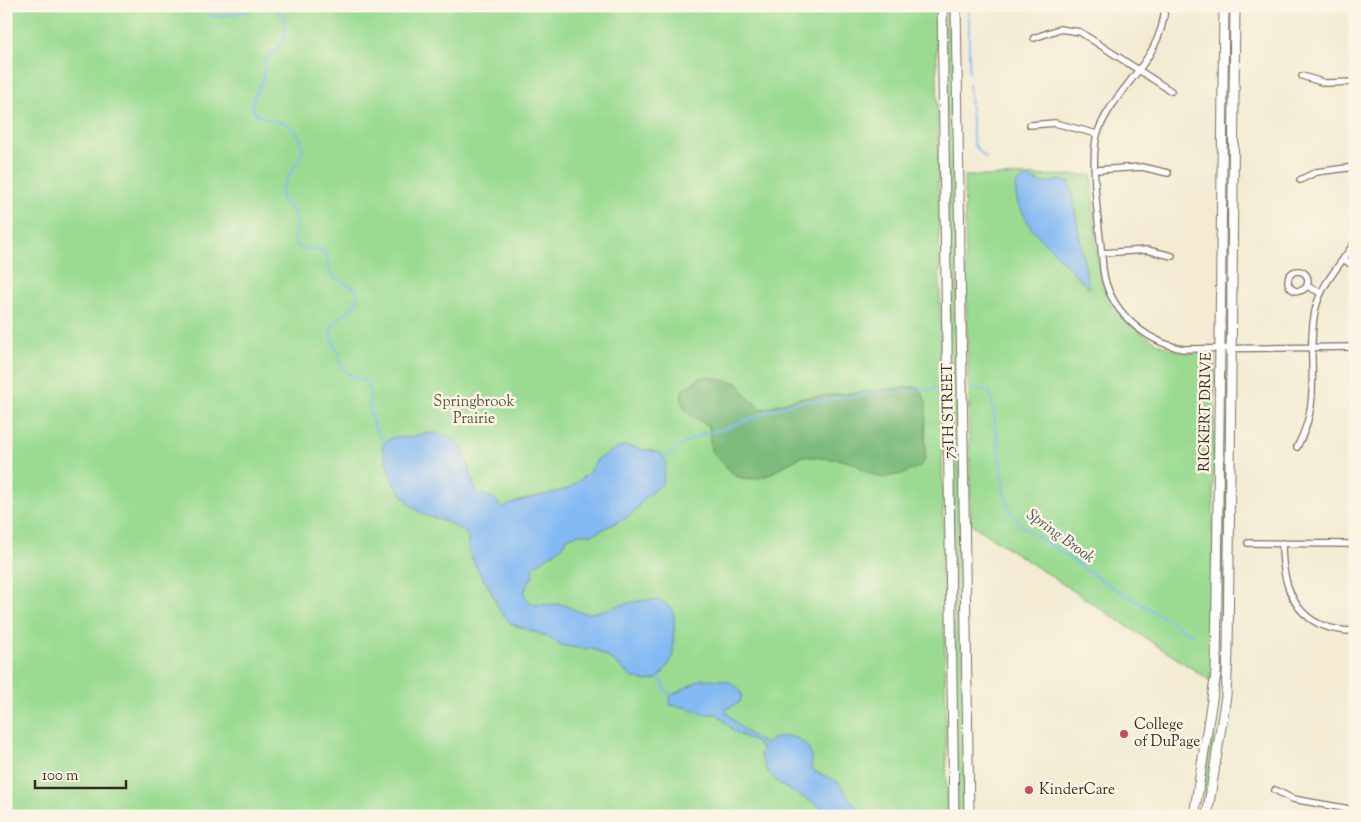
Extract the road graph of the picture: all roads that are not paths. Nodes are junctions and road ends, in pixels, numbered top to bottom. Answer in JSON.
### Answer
{"nodes":[{"id":1,"x":942,"y":6,"type":"edge"},
{"id":2,"x":956,"y":6,"type":"edge"},
{"id":3,"x":1165,"y":6,"type":"edge"},
{"id":4,"x":1224,"y":6,"type":"edge"},
{"id":5,"x":1236,"y":6,"type":"edge"},
{"id":6,"x":1034,"y":38,"type":"dead end"},
{"id":7,"x":1139,"y":70,"type":"junction"},
{"id":8,"x":1302,"y":76,"type":"dead end"},
{"id":9,"x":1355,"y":82,"type":"edge"},
{"id":10,"x":1171,"y":91,"type":"dead end"},
{"id":11,"x":1030,"y":125,"type":"dead end"},
{"id":12,"x":1097,"y":134,"type":"junction"},
{"id":13,"x":1355,"y":167,"type":"edge"},
{"id":14,"x":1096,"y":170,"type":"junction"},
{"id":15,"x":1168,"y":172,"type":"dead end"},
{"id":16,"x":1300,"y":180,"type":"dead end"},
{"id":17,"x":1355,"y":242,"type":"edge"},
{"id":18,"x":1102,"y":253,"type":"junction"},
{"id":19,"x":1172,"y":256,"type":"dead end"},
{"id":20,"x":1344,"y":259,"type":"junction"},
{"id":21,"x":1355,"y":268,"type":"edge"},
{"id":22,"x":1307,"y":286,"type":"dead end"},
{"id":23,"x":1321,"y":293,"type":"junction"},
{"id":24,"x":1355,"y":347,"type":"edge"},
{"id":25,"x":1313,"y":348,"type":"junction"},
{"id":26,"x":1220,"y":349,"type":"junction"},
{"id":27,"x":1232,"y":349,"type":"junction"},
{"id":28,"x":1297,"y":447,"type":"dead end"},
{"id":29,"x":1248,"y":543,"type":"dead end"},
{"id":30,"x":1282,"y":544,"type":"junction"},
{"id":31,"x":1355,"y":544,"type":"edge"},
{"id":32,"x":1355,"y":631,"type":"edge"},
{"id":33,"x":1275,"y":790,"type":"dead end"},
{"id":34,"x":1355,"y":810,"type":"edge"},
{"id":35,"x":954,"y":816,"type":"edge"},
{"id":36,"x":968,"y":816,"type":"edge"},
{"id":37,"x":1194,"y":816,"type":"edge"},
{"id":38,"x":1207,"y":816,"type":"edge"}],
"edges":[{"from":1,"to":35,"type":"street","name":"75TH STREET"},
{"from":2,"to":36,"type":"street","name":"75TH STREET"},
{"from":3,"to":7,"type":"street"},
{"from":4,"to":26,"type":"street","name":"RICKERT DRIVE"},
{"from":5,"to":27,"type":"street","name":"RICKERT DRIVE"},
{"from":6,"to":7,"type":"street"},
{"from":7,"to":10,"type":"street"},
{"from":7,"to":12,"type":"street"},
{"from":8,"to":9,"type":"street"},
{"from":11,"to":12,"type":"street"},
{"from":12,"to":14,"type":"street"},
{"from":13,"to":16,"type":"street"},
{"from":14,"to":15,"type":"street"},
{"from":14,"to":18,"type":"street"},
{"from":17,"to":20,"type":"street"},
{"from":18,"to":19,"type":"street"},
{"from":18,"to":26,"type":"street"},
{"from":20,"to":21,"type":"street"},
{"from":20,"to":23,"type":"street"},
{"from":22,"to":23,"type":"street"},
{"from":23,"to":25,"type":"street"},
{"from":24,"to":25,"type":"street"},
{"from":25,"to":27,"type":"street"},
{"from":25,"to":28,"type":"street"},
{"from":26,"to":27,"type":"street"},
{"from":26,"to":37,"type":"street","name":"RICKERT DRIVE"},
{"from":27,"to":38,"type":"street","name":"RICKERT DRIVE"},
{"from":29,"to":30,"type":"street"},
{"from":30,"to":31,"type":"street"},
{"from":30,"to":32,"type":"street"},
{"from":33,"to":34,"type":"street"}]}
